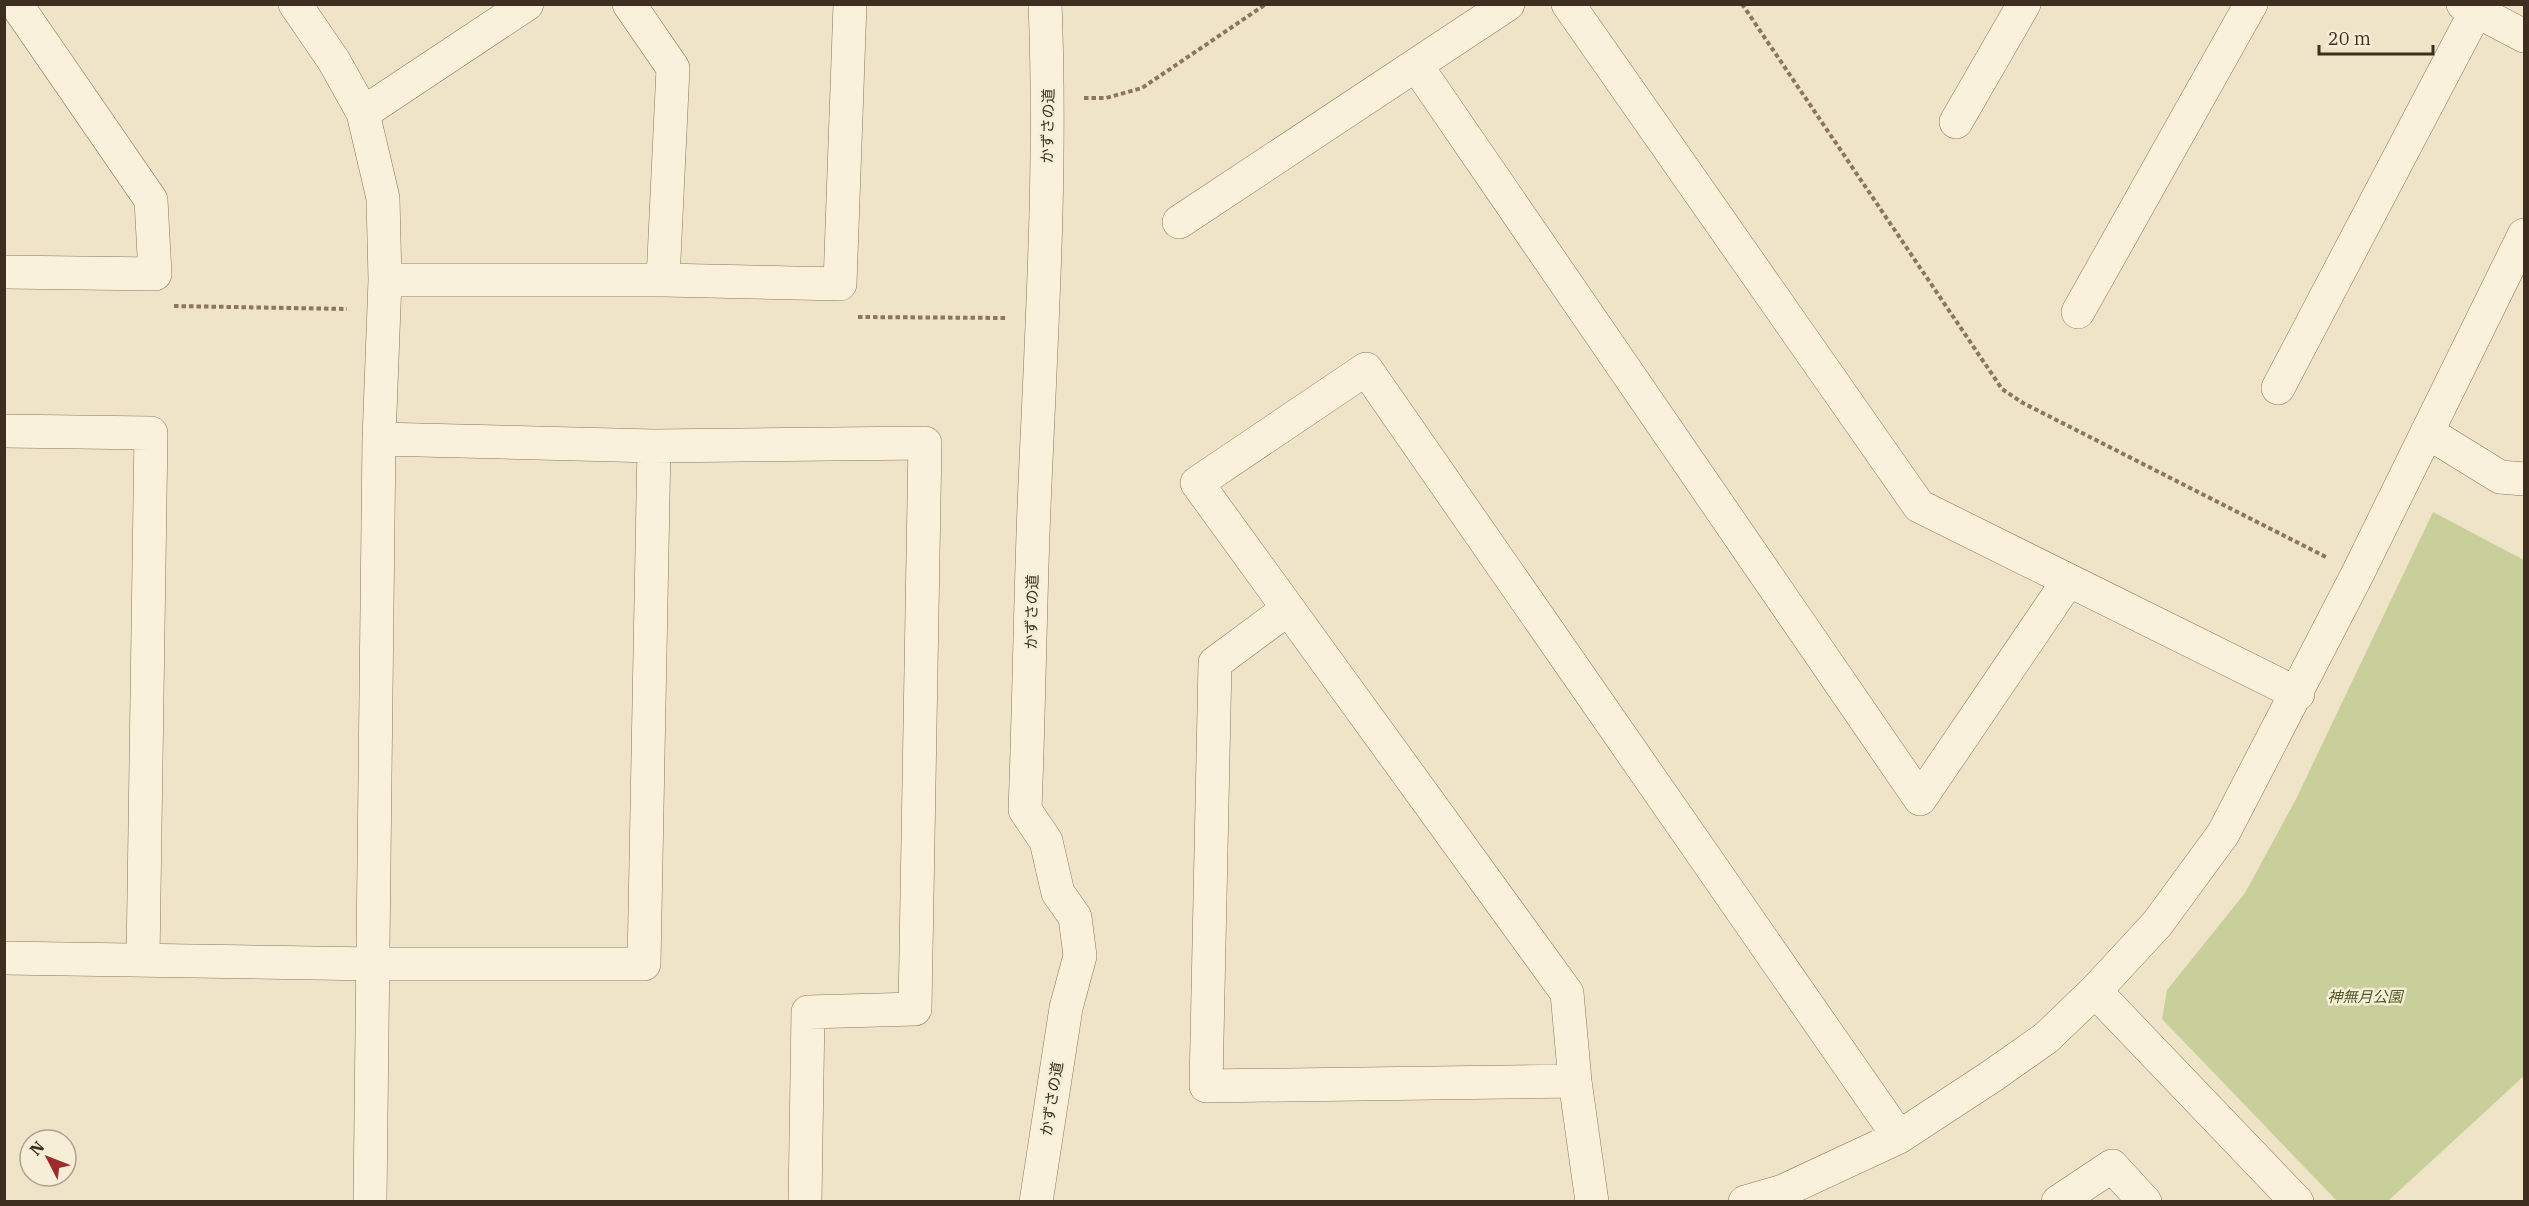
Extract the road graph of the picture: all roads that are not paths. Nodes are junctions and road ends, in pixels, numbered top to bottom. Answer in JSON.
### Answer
{"nodes":[{"id":1,"x":16,"y":4,"type":"edge"},
{"id":2,"x":295,"y":4,"type":"edge"},
{"id":3,"x":527,"y":4,"type":"edge"},
{"id":4,"x":629,"y":4,"type":"edge"},
{"id":5,"x":850,"y":4,"type":"edge"},
{"id":6,"x":1045,"y":4,"type":"edge"},
{"id":7,"x":1508,"y":4,"type":"edge"},
{"id":8,"x":1568,"y":4,"type":"edge"},
{"id":9,"x":2024,"y":4,"type":"edge"},
{"id":10,"x":2251,"y":4,"type":"edge"},
{"id":11,"x":2469,"y":8,"type":"edge"},
{"id":12,"x":2524,"y":36,"type":"edge"},
{"id":13,"x":1416,"y":65,"type":"junction"},
{"id":14,"x":363,"y":113,"type":"junction"},
{"id":15,"x":1956,"y":122,"type":"dead end"},
{"id":16,"x":1179,"y":222,"type":"dead end"},
{"id":17,"x":2524,"y":235,"type":"edge"},
{"id":18,"x":4,"y":272,"type":"edge"},
{"id":19,"x":385,"y":280,"type":"junction"},
{"id":20,"x":663,"y":280,"type":"junction"},
{"id":21,"x":2078,"y":312,"type":"dead end"},
{"id":22,"x":2278,"y":388,"type":"dead end"},
{"id":23,"x":4,"y":431,"type":"edge"},
{"id":24,"x":2427,"y":432,"type":"junction"},
{"id":25,"x":379,"y":439,"type":"junction"},
{"id":26,"x":654,"y":446,"type":"junction"},
{"id":27,"x":2524,"y":479,"type":"edge"},
{"id":28,"x":2067,"y":581,"type":"junction"},
{"id":29,"x":1288,"y":609,"type":"junction"},
{"id":30,"x":2298,"y":694,"type":"junction"},
{"id":31,"x":4,"y":958,"type":"edge"},
{"id":32,"x":143,"y":960,"type":"junction"},
{"id":33,"x":373,"y":964,"type":"junction"},
{"id":34,"x":2095,"y":991,"type":"junction"},
{"id":35,"x":1575,"y":1081,"type":"junction"},
{"id":36,"x":1899,"y":1137,"type":"junction"},
{"id":37,"x":1785,"y":1196,"type":"edge"},
{"id":38,"x":370,"y":1202,"type":"edge"},
{"id":39,"x":805,"y":1202,"type":"edge"},
{"id":40,"x":1036,"y":1202,"type":"edge"},
{"id":41,"x":1593,"y":1202,"type":"edge"},
{"id":42,"x":1746,"y":1202,"type":"edge"},
{"id":43,"x":2058,"y":1202,"type":"edge"},
{"id":44,"x":2145,"y":1202,"type":"edge"},
{"id":45,"x":2296,"y":1202,"type":"edge"}],
"edges":[{"from":1,"to":18,"type":"street"},
{"from":2,"to":14,"type":"street"},
{"from":3,"to":14,"type":"street"},
{"from":4,"to":20,"type":"street"},
{"from":5,"to":20,"type":"street"},
{"from":6,"to":40,"type":"street","name":"かずさの道"},
{"from":7,"to":13,"type":"street"},
{"from":8,"to":28,"type":"street"},
{"from":9,"to":15,"type":"street"},
{"from":10,"to":21,"type":"street"},
{"from":11,"to":12,"type":"street"},
{"from":11,"to":22,"type":"street"},
{"from":13,"to":16,"type":"street"},
{"from":13,"to":28,"type":"street"},
{"from":14,"to":19,"type":"street"},
{"from":17,"to":24,"type":"street"},
{"from":19,"to":20,"type":"street"},
{"from":19,"to":25,"type":"street"},
{"from":23,"to":32,"type":"street"},
{"from":24,"to":27,"type":"street"},
{"from":24,"to":30,"type":"street"},
{"from":25,"to":26,"type":"street"},
{"from":25,"to":33,"type":"street"},
{"from":26,"to":33,"type":"street"},
{"from":26,"to":39,"type":"street"},
{"from":28,"to":30,"type":"street"},
{"from":29,"to":35,"type":"street"},
{"from":29,"to":35,"type":"street"},
{"from":29,"to":36,"type":"street"},
{"from":30,"to":34,"type":"street"},
{"from":31,"to":32,"type":"street"},
{"from":32,"to":33,"type":"street"},
{"from":33,"to":38,"type":"street"},
{"from":34,"to":36,"type":"street"},
{"from":34,"to":45,"type":"street"},
{"from":35,"to":41,"type":"street"},
{"from":36,"to":37,"type":"street"},
{"from":37,"to":42,"type":"street"},
{"from":43,"to":44,"type":"street"}]}
